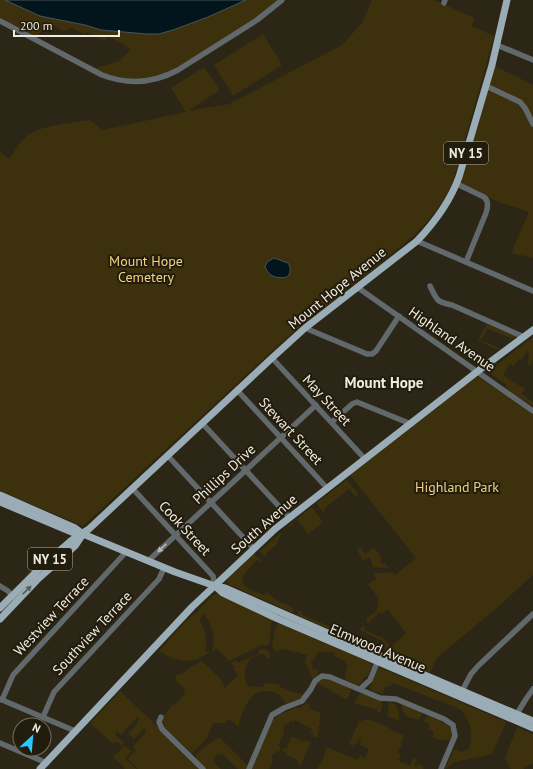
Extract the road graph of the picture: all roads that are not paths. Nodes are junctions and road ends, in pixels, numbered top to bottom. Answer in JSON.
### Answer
{"nodes":[{"id":1,"x":282,"y":0,"type":"edge"},
{"id":2,"x":507,"y":0,"type":"edge"},
{"id":3,"x":0,"y":22,"type":"edge"},
{"id":4,"x":497,"y":45,"type":"junction"},
{"id":5,"x":533,"y":60,"type":"edge"},
{"id":6,"x":486,"y":86,"type":"junction"},
{"id":7,"x":533,"y":124,"type":"edge"},
{"id":8,"x":456,"y":184,"type":"junction"},
{"id":9,"x":417,"y":241,"type":"junction"},
{"id":10,"x":466,"y":262,"type":"junction"},
{"id":11,"x":430,"y":286,"type":"dead end"},
{"id":12,"x":357,"y":287,"type":"junction"},
{"id":13,"x":533,"y":291,"type":"edge"},
{"id":14,"x":399,"y":316,"type":"junction"},
{"id":15,"x":305,"y":328,"type":"junction"},
{"id":16,"x":533,"y":330,"type":"edge"},
{"id":17,"x":524,"y":337,"type":"junction"},
{"id":18,"x":272,"y":358,"type":"junction"},
{"id":19,"x":478,"y":371,"type":"junction"},
{"id":20,"x":238,"y":390,"type":"junction"},
{"id":21,"x":316,"y":405,"type":"junction"},
{"id":22,"x":533,"y":411,"type":"edge"},
{"id":23,"x":332,"y":422,"type":"junction"},
{"id":24,"x":202,"y":424,"type":"junction"},
{"id":25,"x":411,"y":424,"type":"junction"},
{"id":26,"x":281,"y":437,"type":"junction"},
{"id":27,"x":168,"y":456,"type":"junction"},
{"id":28,"x":365,"y":458,"type":"junction"},
{"id":29,"x":246,"y":470,"type":"junction"},
{"id":30,"x":328,"y":488,"type":"junction"},
{"id":31,"x":133,"y":489,"type":"junction"},
{"id":32,"x":0,"y":495,"type":"edge"},
{"id":33,"x":0,"y":502,"type":"edge"},
{"id":34,"x":211,"y":503,"type":"junction"},
{"id":35,"x":289,"y":517,"type":"junction"},
{"id":36,"x":83,"y":534,"type":"junction"},
{"id":37,"x":176,"y":536,"type":"junction"},
{"id":38,"x":253,"y":548,"type":"junction"},
{"id":39,"x":126,"y":552,"type":"junction"},
{"id":40,"x":148,"y":561,"type":"junction"},
{"id":41,"x":164,"y":568,"type":"junction"},
{"id":42,"x":0,"y":586,"type":"edge"},
{"id":43,"x":215,"y":586,"type":"junction"},
{"id":44,"x":14,"y":598,"type":"junction"},
{"id":45,"x":0,"y":608,"type":"edge"},
{"id":46,"x":533,"y":614,"type":"edge"},
{"id":47,"x":0,"y":619,"type":"edge"},
{"id":48,"x":379,"y":659,"type":"junction"},
{"id":49,"x":360,"y":689,"type":"junction"},
{"id":50,"x":533,"y":689,"type":"edge"},
{"id":51,"x":462,"y":691,"type":"junction"},
{"id":52,"x":1,"y":700,"type":"edge"},
{"id":53,"x":43,"y":717,"type":"joint"},
{"id":54,"x":161,"y":717,"type":"dead end"},
{"id":55,"x":515,"y":717,"type":"junction"},
{"id":56,"x":52,"y":721,"type":"edge"},
{"id":57,"x":533,"y":722,"type":"edge"},
{"id":58,"x":533,"y":728,"type":"edge"},
{"id":59,"x":75,"y":731,"type":"junction"},
{"id":60,"x":0,"y":743,"type":"edge"},
{"id":61,"x":46,"y":763,"type":"junction"},
{"id":62,"x":40,"y":769,"type":"edge"},
{"id":63,"x":203,"y":769,"type":"edge"},
{"id":64,"x":249,"y":769,"type":"edge"},
{"id":65,"x":441,"y":769,"type":"edge"}],
"edges":[{"from":1,"to":3,"type":"street"},
{"from":2,"to":4,"type":"main road","name":"Mount Hope Avenue","number":"NY 15"},
{"from":4,"to":5,"type":"street"},
{"from":4,"to":6,"type":"main road","name":"Mount Hope Avenue","number":"NY 15"},
{"from":6,"to":7,"type":"street"},
{"from":6,"to":8,"type":"main road","name":"Mount Hope Avenue","number":"NY 15"},
{"from":8,"to":9,"type":"main road","name":"Mount Hope Avenue","number":"NY 15"},
{"from":8,"to":10,"type":"street"},
{"from":9,"to":10,"type":"street"},
{"from":9,"to":12,"type":"main road","name":"Mount Hope Avenue","number":"NY 15"},
{"from":10,"to":13,"type":"street"},
{"from":11,"to":17,"type":"street"},
{"from":12,"to":14,"type":"street","name":"Highland Avenue"},
{"from":12,"to":15,"type":"main road","name":"Mount Hope Avenue","number":"NY 15"},
{"from":14,"to":15,"type":"street"},
{"from":14,"to":19,"type":"street","name":"Highland Avenue"},
{"from":15,"to":18,"type":"main road","name":"Mount Hope Avenue","number":"NY 15"},
{"from":16,"to":17,"type":"main road","name":"South Avenue"},
{"from":17,"to":19,"type":"main road","name":"South Avenue"},
{"from":18,"to":20,"type":"main road","name":"Mount Hope Avenue","number":"NY 15"},
{"from":18,"to":21,"type":"street","name":"May Street"},
{"from":19,"to":22,"type":"street","name":"Highland Avenue"},
{"from":19,"to":25,"type":"main road","name":"South Avenue"},
{"from":20,"to":24,"type":"main road","name":"Mount Hope Avenue","number":"NY 15"},
{"from":20,"to":26,"type":"street","name":"Stewart Street"},
{"from":21,"to":23,"type":"street","name":"May Street"},
{"from":21,"to":26,"type":"street","name":"Phillips Drive"},
{"from":23,"to":25,"type":"street"},
{"from":23,"to":28,"type":"street","name":"May Street"},
{"from":24,"to":27,"type":"main road","name":"Mount Hope Avenue","number":"NY 15"},
{"from":24,"to":29,"type":"street"},
{"from":25,"to":28,"type":"main road","name":"South Avenue"},
{"from":26,"to":29,"type":"street","name":"Phillips Drive"},
{"from":26,"to":30,"type":"street","name":"Stewart Street"},
{"from":27,"to":31,"type":"main road","name":"Mount Hope Avenue","number":"NY 15"},
{"from":27,"to":34,"type":"street"},
{"from":28,"to":30,"type":"main road","name":"South Avenue"},
{"from":29,"to":34,"type":"street","name":"Phillips Drive"},
{"from":29,"to":35,"type":"street"},
{"from":30,"to":35,"type":"main road","name":"South Avenue"},
{"from":31,"to":36,"type":"main road","name":"Mount Hope Avenue","number":"NY 15"},
{"from":31,"to":37,"type":"street","name":"Cook Street"},
{"from":32,"to":36,"type":"main road","name":"Elmwood Avenue"},
{"from":33,"to":36,"type":"main road","name":"Elmwood Avenue"},
{"from":34,"to":37,"type":"street","name":"Phillips Drive"},
{"from":34,"to":38,"type":"street"},
{"from":35,"to":38,"type":"main road","name":"South Avenue"},
{"from":36,"to":39,"type":"main road","name":"Elmwood Avenue"},
{"from":36,"to":44,"type":"main road","name":"Mount Hope Avenue","number":"NY 15"},
{"from":37,"to":40,"type":"street","name":"Phillips Drive","one_way":true},
{"from":37,"to":43,"type":"street","name":"Cook Street"},
{"from":38,"to":43,"type":"main road","name":"South Avenue"},
{"from":39,"to":40,"type":"main road","name":"Elmwood Avenue"},
{"from":39,"to":52,"type":"street","name":"Westview Terrace"},
{"from":40,"to":41,"type":"main road","name":"Elmwood Avenue"},
{"from":41,"to":43,"type":"main road","name":"Elmwood Avenue"},
{"from":41,"to":53,"type":"street","name":"Southview Terrace"},
{"from":42,"to":44,"type":"street"},
{"from":43,"to":48,"type":"main road","name":"Elmwood Avenue"},
{"from":43,"to":59,"type":"main road","name":"South Avenue"},
{"from":44,"to":45,"type":"main road","name":"Mount Hope Avenue","number":"NY 15"},
{"from":44,"to":47,"type":"main road","name":"Mount Hope Avenue","number":"NY 15"},
{"from":46,"to":51,"type":"street"},
{"from":48,"to":49,"type":"street"},
{"from":48,"to":51,"type":"main road","name":"Elmwood Avenue"},
{"from":48,"to":55,"type":"main road","name":"Elmwood Avenue"},
{"from":49,"to":64,"type":"street"},
{"from":49,"to":65,"type":"street"},
{"from":50,"to":55,"type":"street"},
{"from":51,"to":55,"type":"main road","name":"Elmwood Avenue"},
{"from":52,"to":53,"type":"street"},
{"from":54,"to":63,"type":"street"},
{"from":55,"to":57,"type":"main road","name":"Elmwood Avenue"},
{"from":55,"to":58,"type":"main road","name":"Elmwood Avenue"},
{"from":56,"to":59,"type":"street"},
{"from":59,"to":61,"type":"main road","name":"South Avenue"},
{"from":60,"to":61,"type":"street"},
{"from":61,"to":62,"type":"main road","name":"South Avenue"}]}
